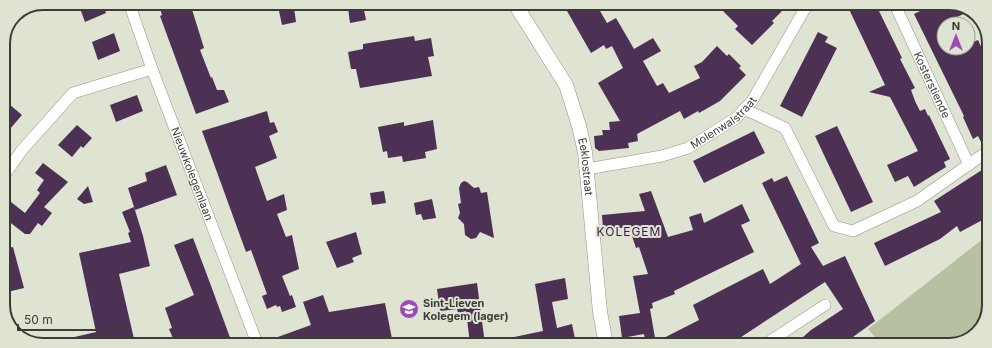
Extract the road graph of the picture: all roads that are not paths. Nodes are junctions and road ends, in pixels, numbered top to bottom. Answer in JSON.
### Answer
{"nodes":[{"id":1,"x":131,"y":10,"type":"edge"},
{"id":2,"x":519,"y":10,"type":"edge"},
{"id":3,"x":803,"y":10,"type":"edge"},
{"id":4,"x":897,"y":10,"type":"edge"},
{"id":5,"x":152,"y":69,"type":"junction"},
{"id":6,"x":744,"y":109,"type":"junction"},
{"id":7,"x":982,"y":155,"type":"edge"},
{"id":8,"x":969,"y":165,"type":"junction"},
{"id":9,"x":10,"y":167,"type":"edge"},
{"id":10,"x":587,"y":169,"type":"junction"},
{"id":11,"x":825,"y":305,"type":"dead end"},
{"id":12,"x":255,"y":338,"type":"edge"},
{"id":13,"x":605,"y":338,"type":"edge"},
{"id":14,"x":775,"y":338,"type":"edge"}],
"edges":[{"from":1,"to":5,"type":"street","name":"Nieuwkolegemlaan"},
{"from":2,"to":10,"type":"street","name":"Eeklostraat"},
{"from":3,"to":6,"type":"street","name":"Molenwalstraat"},
{"from":4,"to":8,"type":"street","name":"Kosterstiende"},
{"from":5,"to":9,"type":"street"},
{"from":5,"to":12,"type":"street","name":"Nieuwkolegemlaan"},
{"from":6,"to":8,"type":"street"},
{"from":6,"to":10,"type":"street","name":"Molenwalstraat"},
{"from":7,"to":8,"type":"street"},
{"from":10,"to":13,"type":"street","name":"Eeklostraat"},
{"from":11,"to":14,"type":"street"}]}
